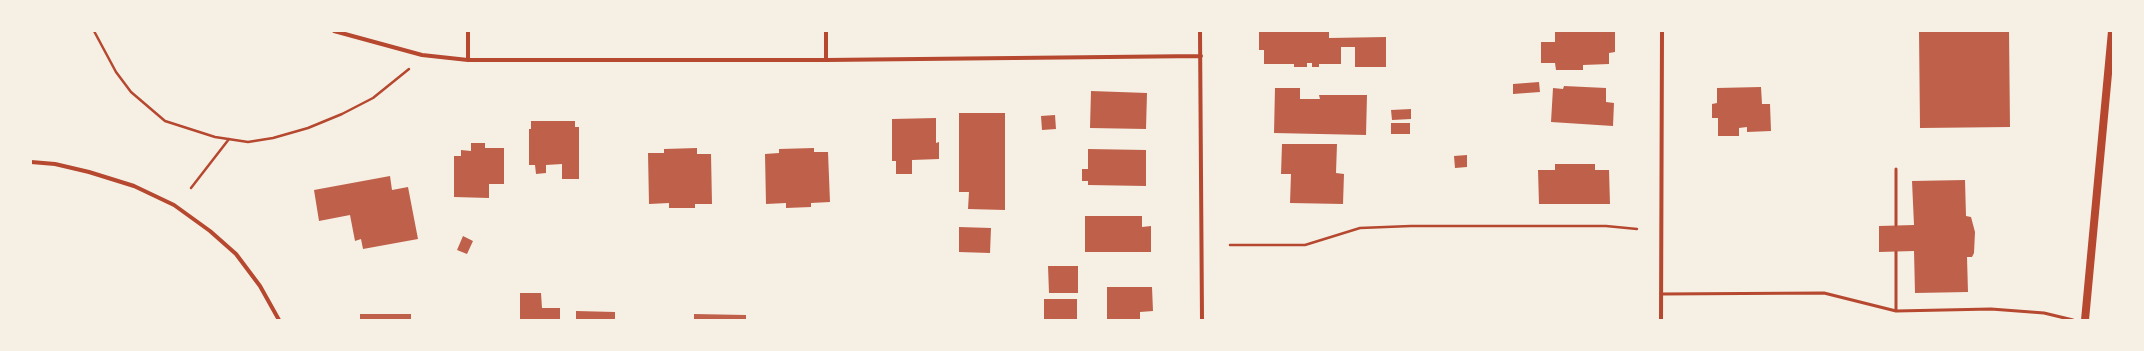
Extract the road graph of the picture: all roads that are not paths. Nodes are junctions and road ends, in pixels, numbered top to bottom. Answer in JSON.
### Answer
{"nodes":[{"id":1,"x":334,"y":31,"type":"edge"},
{"id":2,"x":468,"y":31,"type":"edge"},
{"id":3,"x":826,"y":31,"type":"edge"},
{"id":4,"x":1200,"y":31,"type":"edge"},
{"id":5,"x":1662,"y":31,"type":"edge"},
{"id":6,"x":2112,"y":31,"type":"edge"},
{"id":7,"x":1200,"y":56,"type":"junction"},
{"id":8,"x":468,"y":60,"type":"junction"},
{"id":9,"x":826,"y":60,"type":"junction"},
{"id":10,"x":31,"y":162,"type":"edge"},
{"id":11,"x":1896,"y":169,"type":"dead end"},
{"id":12,"x":1896,"y":225,"type":"dead end"},
{"id":13,"x":1896,"y":252,"type":"dead end"},
{"id":14,"x":1661,"y":294,"type":"junction"},
{"id":15,"x":1896,"y":311,"type":"junction"},
{"id":16,"x":279,"y":320,"type":"edge"},
{"id":17,"x":1202,"y":320,"type":"edge"},
{"id":18,"x":1661,"y":320,"type":"edge"},
{"id":19,"x":2073,"y":320,"type":"edge"},
{"id":20,"x":2085,"y":320,"type":"edge"}],
"edges":[{"from":1,"to":8,"type":"street"},
{"from":2,"to":8,"type":"street"},
{"from":3,"to":9,"type":"street"},
{"from":4,"to":7,"type":"street"},
{"from":5,"to":14,"type":"street"},
{"from":6,"to":20,"type":"main road"},
{"from":7,"to":9,"type":"street"},
{"from":7,"to":17,"type":"street"},
{"from":8,"to":9,"type":"street"},
{"from":10,"to":16,"type":"street"},
{"from":11,"to":12,"type":"lane"},
{"from":13,"to":15,"type":"lane"},
{"from":14,"to":15,"type":"lane"},
{"from":14,"to":18,"type":"street"},
{"from":15,"to":19,"type":"lane"}]}
